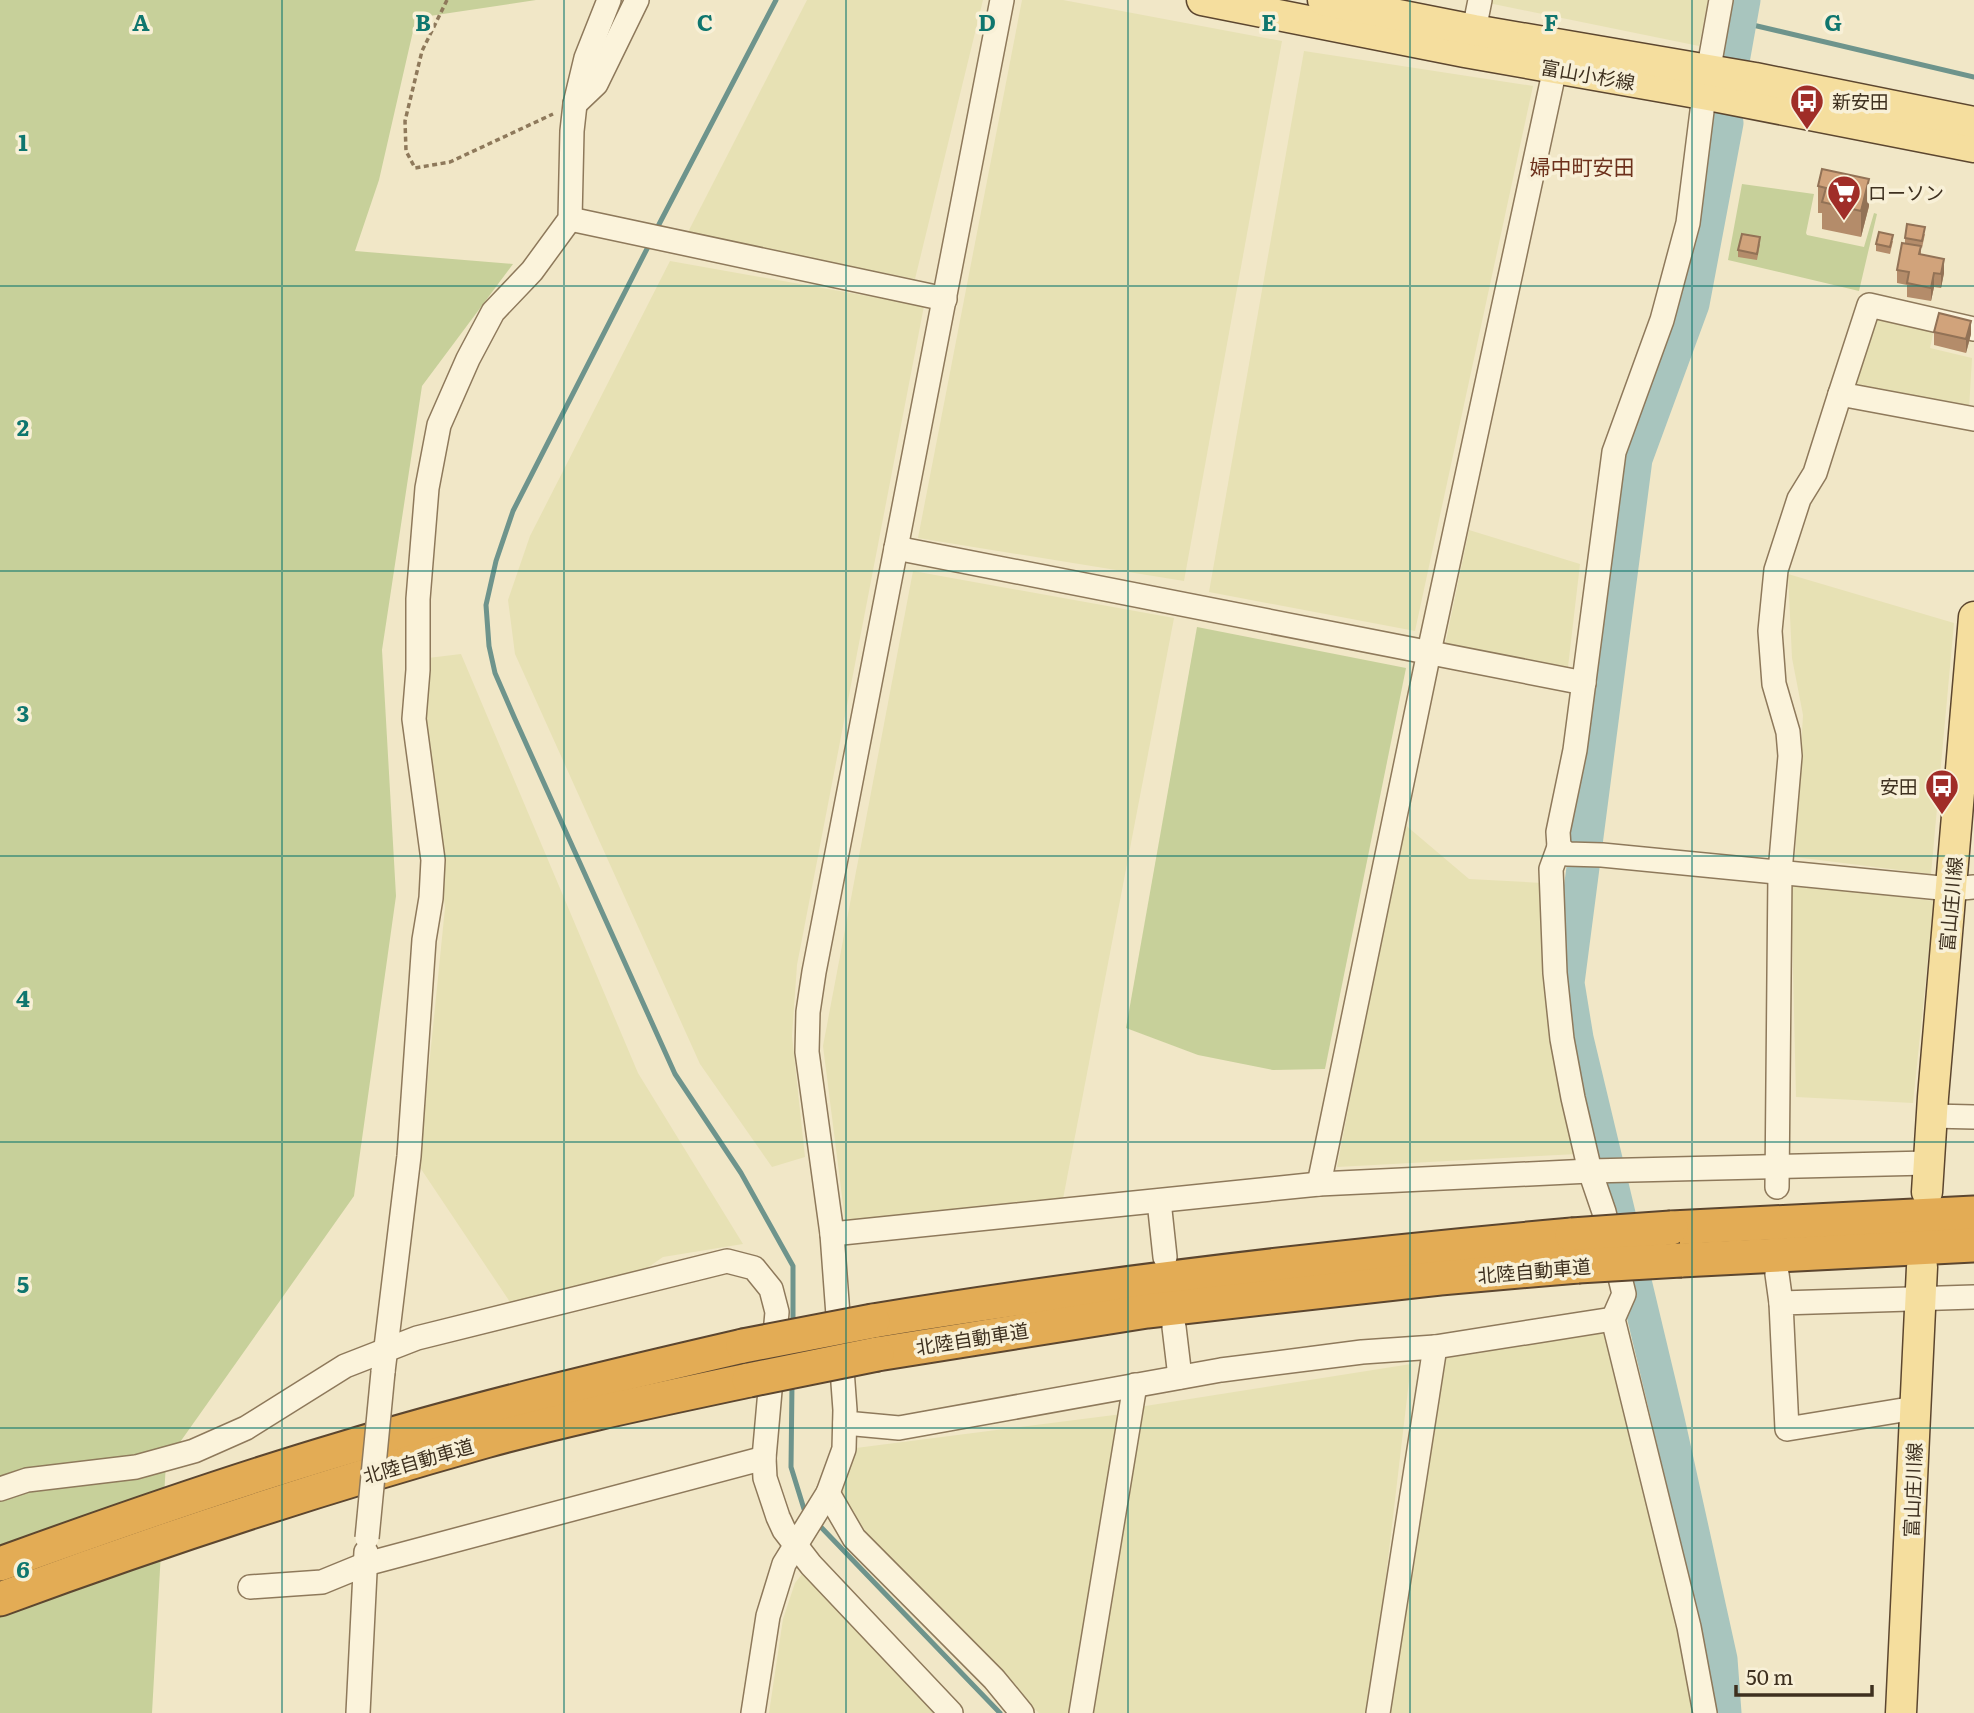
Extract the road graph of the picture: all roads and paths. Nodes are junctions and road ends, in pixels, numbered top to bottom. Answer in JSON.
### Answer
{"nodes":[{"id":1,"x":447,"y":0,"type":"edge"},
{"id":2,"x":610,"y":0,"type":"edge"},
{"id":3,"x":637,"y":0,"type":"edge"},
{"id":4,"x":1002,"y":0,"type":"edge"},
{"id":5,"x":1202,"y":0,"type":"edge"},
{"id":6,"x":1323,"y":0,"type":"edge"},
{"id":7,"x":1480,"y":0,"type":"edge"},
{"id":8,"x":1721,"y":0,"type":"edge"},
{"id":9,"x":1474,"y":30,"type":"junction"},
{"id":10,"x":1555,"y":68,"type":"junction"},
{"id":11,"x":1706,"y":82,"type":"junction"},
{"id":12,"x":575,"y":104,"type":"junction"},
{"id":13,"x":1974,"y":122,"type":"edge"},
{"id":14,"x":1974,"y":147,"type":"edge"},
{"id":15,"x":570,"y":219,"type":"junction"},
{"id":16,"x":945,"y":299,"type":"junction"},
{"id":17,"x":1974,"y":329,"type":"edge"},
{"id":18,"x":1840,"y":394,"type":"junction"},
{"id":19,"x":1974,"y":419,"type":"edge"},
{"id":20,"x":896,"y":548,"type":"junction"},
{"id":21,"x":1974,"y":617,"type":"edge"},
{"id":22,"x":1429,"y":652,"type":"junction"},
{"id":23,"x":1584,"y":683,"type":"junction"},
{"id":24,"x":1563,"y":850,"type":"junction"},
{"id":25,"x":1780,"y":872,"type":"junction"},
{"id":26,"x":1963,"y":888,"type":"edge"},
{"id":27,"x":1932,"y":1116,"type":"junction"},
{"id":28,"x":1974,"y":1117,"type":"edge"},
{"id":29,"x":1594,"y":1172,"type":"junction"},
{"id":30,"x":1777,"y":1176,"type":"junction"},
{"id":31,"x":1927,"y":1178,"type":"joint"},
{"id":32,"x":1319,"y":1184,"type":"junction"},
{"id":33,"x":1159,"y":1201,"type":"junction"},
{"id":34,"x":1974,"y":1213,"type":"edge"},
{"id":35,"x":832,"y":1234,"type":"junction"},
{"id":36,"x":1974,"y":1245,"type":"edge"},
{"id":37,"x":1575,"y":1250,"type":"junction"},
{"id":38,"x":1166,"y":1257,"type":"dead end"},
{"id":39,"x":1922,"y":1267,"type":"dead end"},
{"id":40,"x":1777,"y":1274,"type":"dead end"},
{"id":41,"x":1974,"y":1297,"type":"edge"},
{"id":42,"x":1920,"y":1299,"type":"junction"},
{"id":43,"x":1781,"y":1303,"type":"junction"},
{"id":44,"x":1613,"y":1319,"type":"junction"},
{"id":45,"x":1174,"y":1327,"type":"dead end"},
{"id":46,"x":1435,"y":1346,"type":"junction"},
{"id":47,"x":385,"y":1361,"type":"junction"},
{"id":48,"x":1180,"y":1377,"type":"junction"},
{"id":49,"x":1135,"y":1385,"type":"junction"},
{"id":50,"x":1915,"y":1408,"type":"junction"},
{"id":51,"x":845,"y":1423,"type":"junction"},
{"id":52,"x":764,"y":1458,"type":"junction"},
{"id":53,"x":0,"y":1489,"type":"edge"},
{"id":54,"x":828,"y":1493,"type":"junction"},
{"id":55,"x":800,"y":1539,"type":"junction"},
{"id":56,"x":0,"y":1564,"type":"edge"},
{"id":57,"x":366,"y":1564,"type":"junction"},
{"id":58,"x":250,"y":1587,"type":"dead end"},
{"id":59,"x":0,"y":1599,"type":"edge"},
{"id":60,"x":358,"y":1713,"type":"edge"},
{"id":61,"x":753,"y":1713,"type":"edge"},
{"id":62,"x":951,"y":1713,"type":"edge"},
{"id":63,"x":1022,"y":1713,"type":"edge"},
{"id":64,"x":1081,"y":1713,"type":"edge"},
{"id":65,"x":1378,"y":1713,"type":"edge"},
{"id":66,"x":1704,"y":1713,"type":"edge"},
{"id":67,"x":1901,"y":1713,"type":"edge"}],
"edges":[{"from":1,"to":12,"type":"path"},
{"from":2,"to":12,"type":"street"},
{"from":3,"to":12,"type":"street"},
{"from":4,"to":16,"type":"street"},
{"from":5,"to":10,"type":"main road","name":"富山小杉線"},
{"from":6,"to":9,"type":"main road","name":"富山小杉線"},
{"from":7,"to":9,"type":"street"},
{"from":8,"to":11,"type":"street"},
{"from":9,"to":11,"type":"main road","name":"富山小杉線"},
{"from":10,"to":11,"type":"main road","name":"富山小杉線"},
{"from":10,"to":22,"type":"street"},
{"from":11,"to":13,"type":"main road","name":"富山小杉線"},
{"from":11,"to":14,"type":"main road","name":"富山小杉線"},
{"from":11,"to":23,"type":"street"},
{"from":12,"to":15,"type":"street"},
{"from":15,"to":16,"type":"street"},
{"from":15,"to":47,"type":"street"},
{"from":16,"to":20,"type":"street"},
{"from":17,"to":18,"type":"street"},
{"from":18,"to":19,"type":"street"},
{"from":18,"to":25,"type":"street"},
{"from":20,"to":22,"type":"street"},
{"from":20,"to":35,"type":"street"},
{"from":21,"to":26,"type":"main road","name":"富山庄川線"},
{"from":22,"to":23,"type":"street"},
{"from":22,"to":32,"type":"street"},
{"from":23,"to":24,"type":"street"},
{"from":24,"to":25,"type":"street"},
{"from":24,"to":29,"type":"street"},
{"from":25,"to":26,"type":"street"},
{"from":25,"to":30,"type":"street"},
{"from":26,"to":27,"type":"main road","name":"富山庄川線"},
{"from":27,"to":28,"type":"street"},
{"from":27,"to":31,"type":"main road","name":"富山庄川線"},
{"from":29,"to":30,"type":"street"},
{"from":29,"to":32,"type":"street"},
{"from":29,"to":44,"type":"street"},
{"from":30,"to":31,"type":"street"},
{"from":32,"to":33,"type":"street"},
{"from":33,"to":35,"type":"street"},
{"from":33,"to":38,"type":"street"},
{"from":34,"to":37,"type":"highway","name":"北陸自動車道","bridge":true},
{"from":35,"to":51,"type":"street"},
{"from":36,"to":37,"type":"highway","name":"北陸自動車道","bridge":true},
{"from":37,"to":56,"type":"highway","name":"北陸自動車道","bridge":true},
{"from":37,"to":59,"type":"highway","name":"北陸自動車道","bridge":true},
{"from":39,"to":42,"type":"main road","name":"富山庄川線"},
{"from":40,"to":43,"type":"street"},
{"from":41,"to":42,"type":"street"},
{"from":42,"to":43,"type":"street"},
{"from":42,"to":50,"type":"main road","name":"富山庄川線"},
{"from":43,"to":50,"type":"street"},
{"from":44,"to":46,"type":"street"},
{"from":44,"to":66,"type":"street"},
{"from":45,"to":48,"type":"street"},
{"from":46,"to":48,"type":"street"},
{"from":46,"to":65,"type":"street"},
{"from":47,"to":52,"type":"street"},
{"from":47,"to":53,"type":"street"},
{"from":47,"to":57,"type":"street","bridge":true},
{"from":48,"to":49,"type":"street"},
{"from":49,"to":51,"type":"street"},
{"from":49,"to":64,"type":"street"},
{"from":50,"to":67,"type":"main road","name":"富山庄川線"},
{"from":51,"to":54,"type":"street"},
{"from":52,"to":55,"type":"street"},
{"from":52,"to":57,"type":"street"},
{"from":54,"to":55,"type":"street"},
{"from":54,"to":63,"type":"street"},
{"from":55,"to":61,"type":"street"},
{"from":55,"to":62,"type":"street"},
{"from":57,"to":58,"type":"street"},
{"from":57,"to":60,"type":"street"}]}
